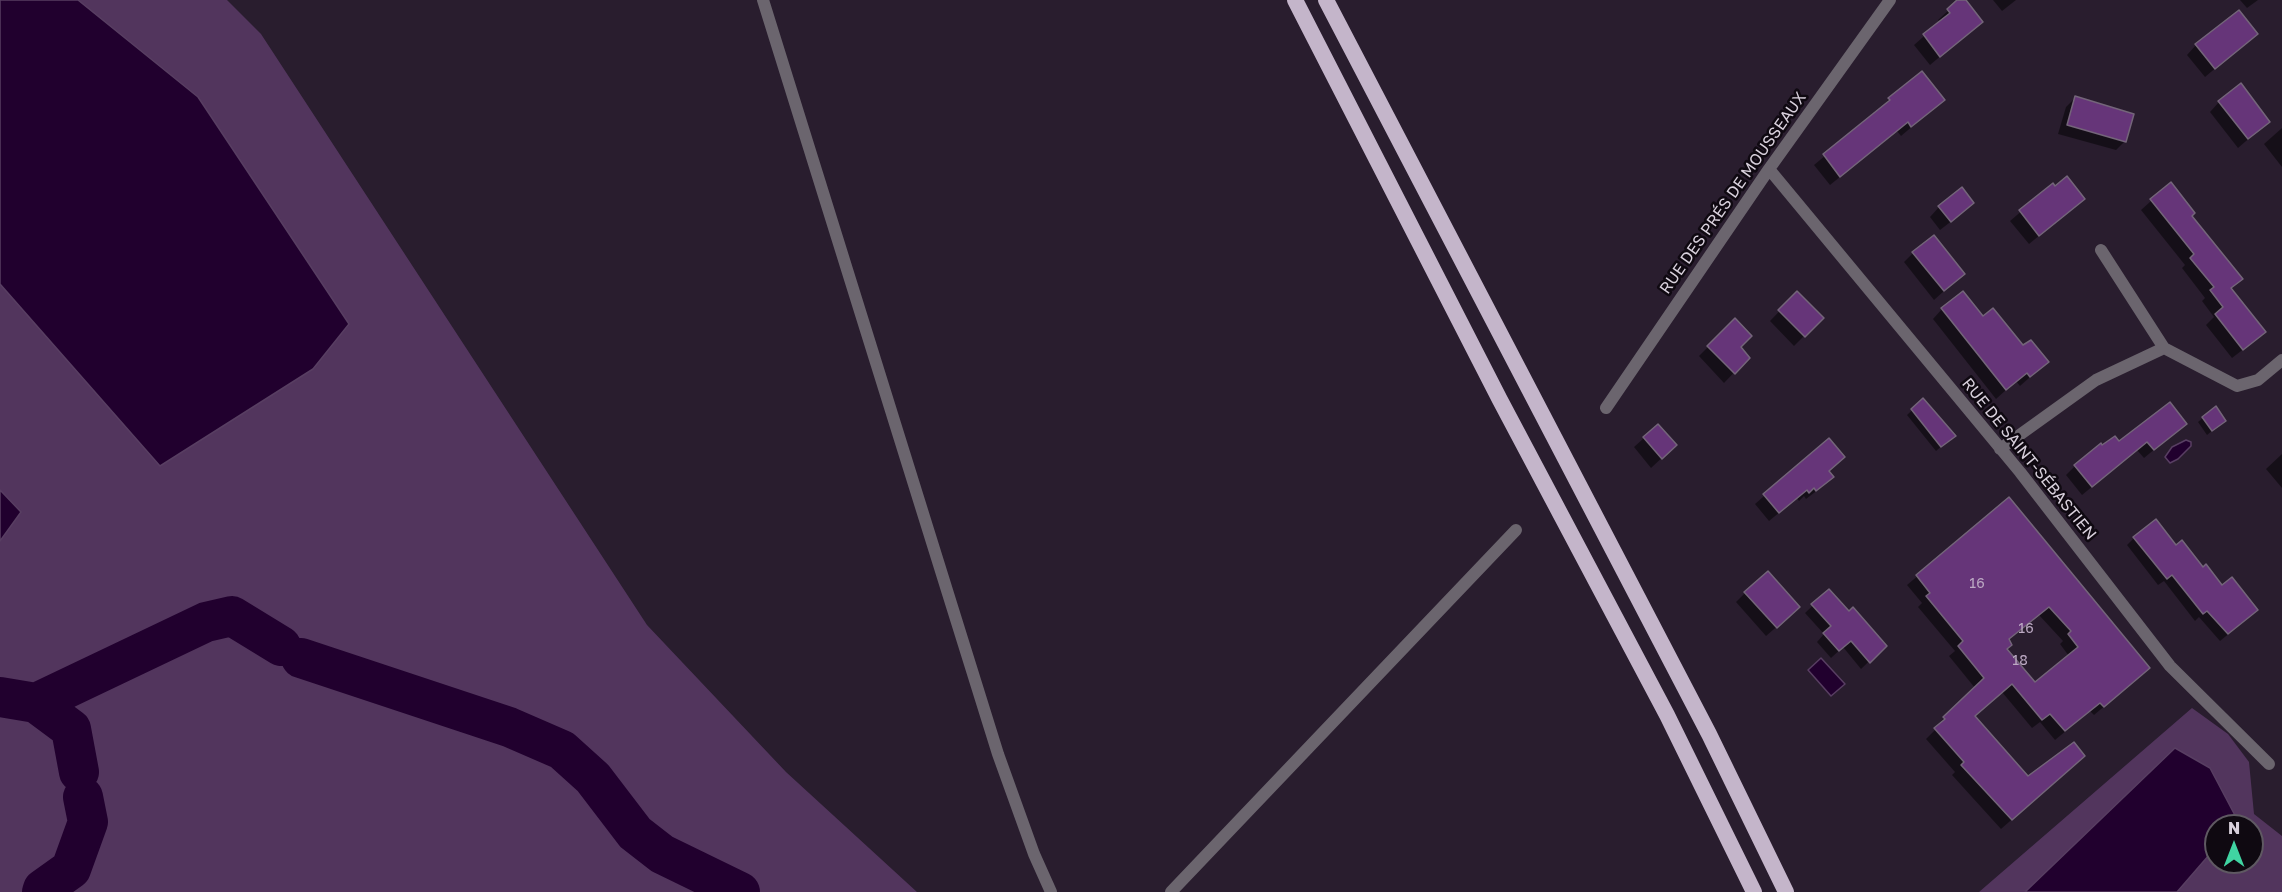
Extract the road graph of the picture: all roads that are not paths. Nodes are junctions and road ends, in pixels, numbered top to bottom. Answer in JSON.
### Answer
{"nodes":[{"id":1,"x":763,"y":0,"type":"edge"},
{"id":2,"x":1295,"y":0,"type":"edge"},
{"id":3,"x":1326,"y":0,"type":"edge"},
{"id":4,"x":1890,"y":0,"type":"edge"},
{"id":5,"x":1769,"y":170,"type":"junction"},
{"id":6,"x":2101,"y":250,"type":"dead end"},
{"id":7,"x":2164,"y":348,"type":"junction"},
{"id":8,"x":2282,"y":360,"type":"edge"},
{"id":9,"x":1606,"y":408,"type":"dead end"},
{"id":10,"x":2000,"y":449,"type":"junction"},
{"id":11,"x":1516,"y":530,"type":"dead end"},
{"id":12,"x":2270,"y":764,"type":"dead end"},
{"id":13,"x":1051,"y":892,"type":"edge"},
{"id":14,"x":1171,"y":892,"type":"edge"},
{"id":15,"x":1754,"y":892,"type":"edge"},
{"id":16,"x":1786,"y":892,"type":"edge"}],
"edges":[{"from":1,"to":13,"type":"street"},
{"from":2,"to":15,"type":"highway"},
{"from":3,"to":16,"type":"highway"},
{"from":4,"to":5,"type":"street","name":"RUE DES PRÉS DE MOUSSEAUX"},
{"from":5,"to":9,"type":"street","name":"RUE DES PRÉS DE MOUSSEAUX"},
{"from":5,"to":10,"type":"street","name":"RUE DE SAINT-SÉBASTIEN"},
{"from":6,"to":7,"type":"street"},
{"from":7,"to":8,"type":"street"},
{"from":7,"to":10,"type":"street"},
{"from":10,"to":12,"type":"street","name":"RUE DE SAINT-SÉBASTIEN"},
{"from":11,"to":14,"type":"street"}]}
